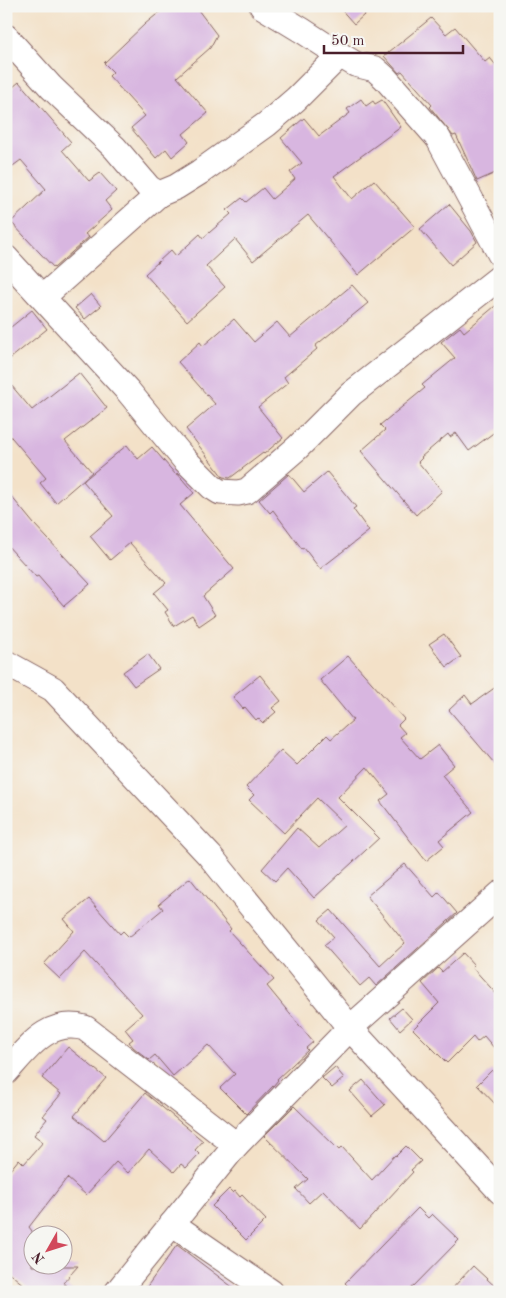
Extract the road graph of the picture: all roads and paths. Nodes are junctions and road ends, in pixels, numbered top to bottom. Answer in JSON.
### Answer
{"nodes":[{"id":1,"x":262,"y":6,"type":"edge"},
{"id":2,"x":6,"y":37,"type":"edge"},
{"id":3,"x":340,"y":55,"type":"junction"},
{"id":4,"x":159,"y":194,"type":"junction"},
{"id":5,"x":500,"y":254,"type":"edge"},
{"id":6,"x":6,"y":258,"type":"edge"},
{"id":7,"x":500,"y":276,"type":"edge"},
{"id":8,"x":43,"y":298,"type":"junction"},
{"id":9,"x":6,"y":664,"type":"edge"},
{"id":10,"x":500,"y":894,"type":"edge"},
{"id":11,"x":350,"y":1028,"type":"junction"},
{"id":12,"x":6,"y":1072,"type":"edge"},
{"id":13,"x":236,"y":1145,"type":"junction"},
{"id":14,"x":500,"y":1191,"type":"edge"},
{"id":15,"x":172,"y":1224,"type":"junction"},
{"id":16,"x":117,"y":1292,"type":"edge"},
{"id":17,"x":271,"y":1292,"type":"edge"}],
"edges":[{"from":1,"to":3,"type":"street"},
{"from":2,"to":4,"type":"street"},
{"from":3,"to":4,"type":"street"},
{"from":3,"to":5,"type":"street"},
{"from":4,"to":8,"type":"street"},
{"from":6,"to":8,"type":"street"},
{"from":7,"to":8,"type":"street"},
{"from":9,"to":11,"type":"street"},
{"from":10,"to":11,"type":"street"},
{"from":11,"to":13,"type":"street"},
{"from":11,"to":14,"type":"street"},
{"from":12,"to":13,"type":"street"},
{"from":13,"to":15,"type":"street"},
{"from":15,"to":16,"type":"street"},
{"from":15,"to":17,"type":"street"}]}
